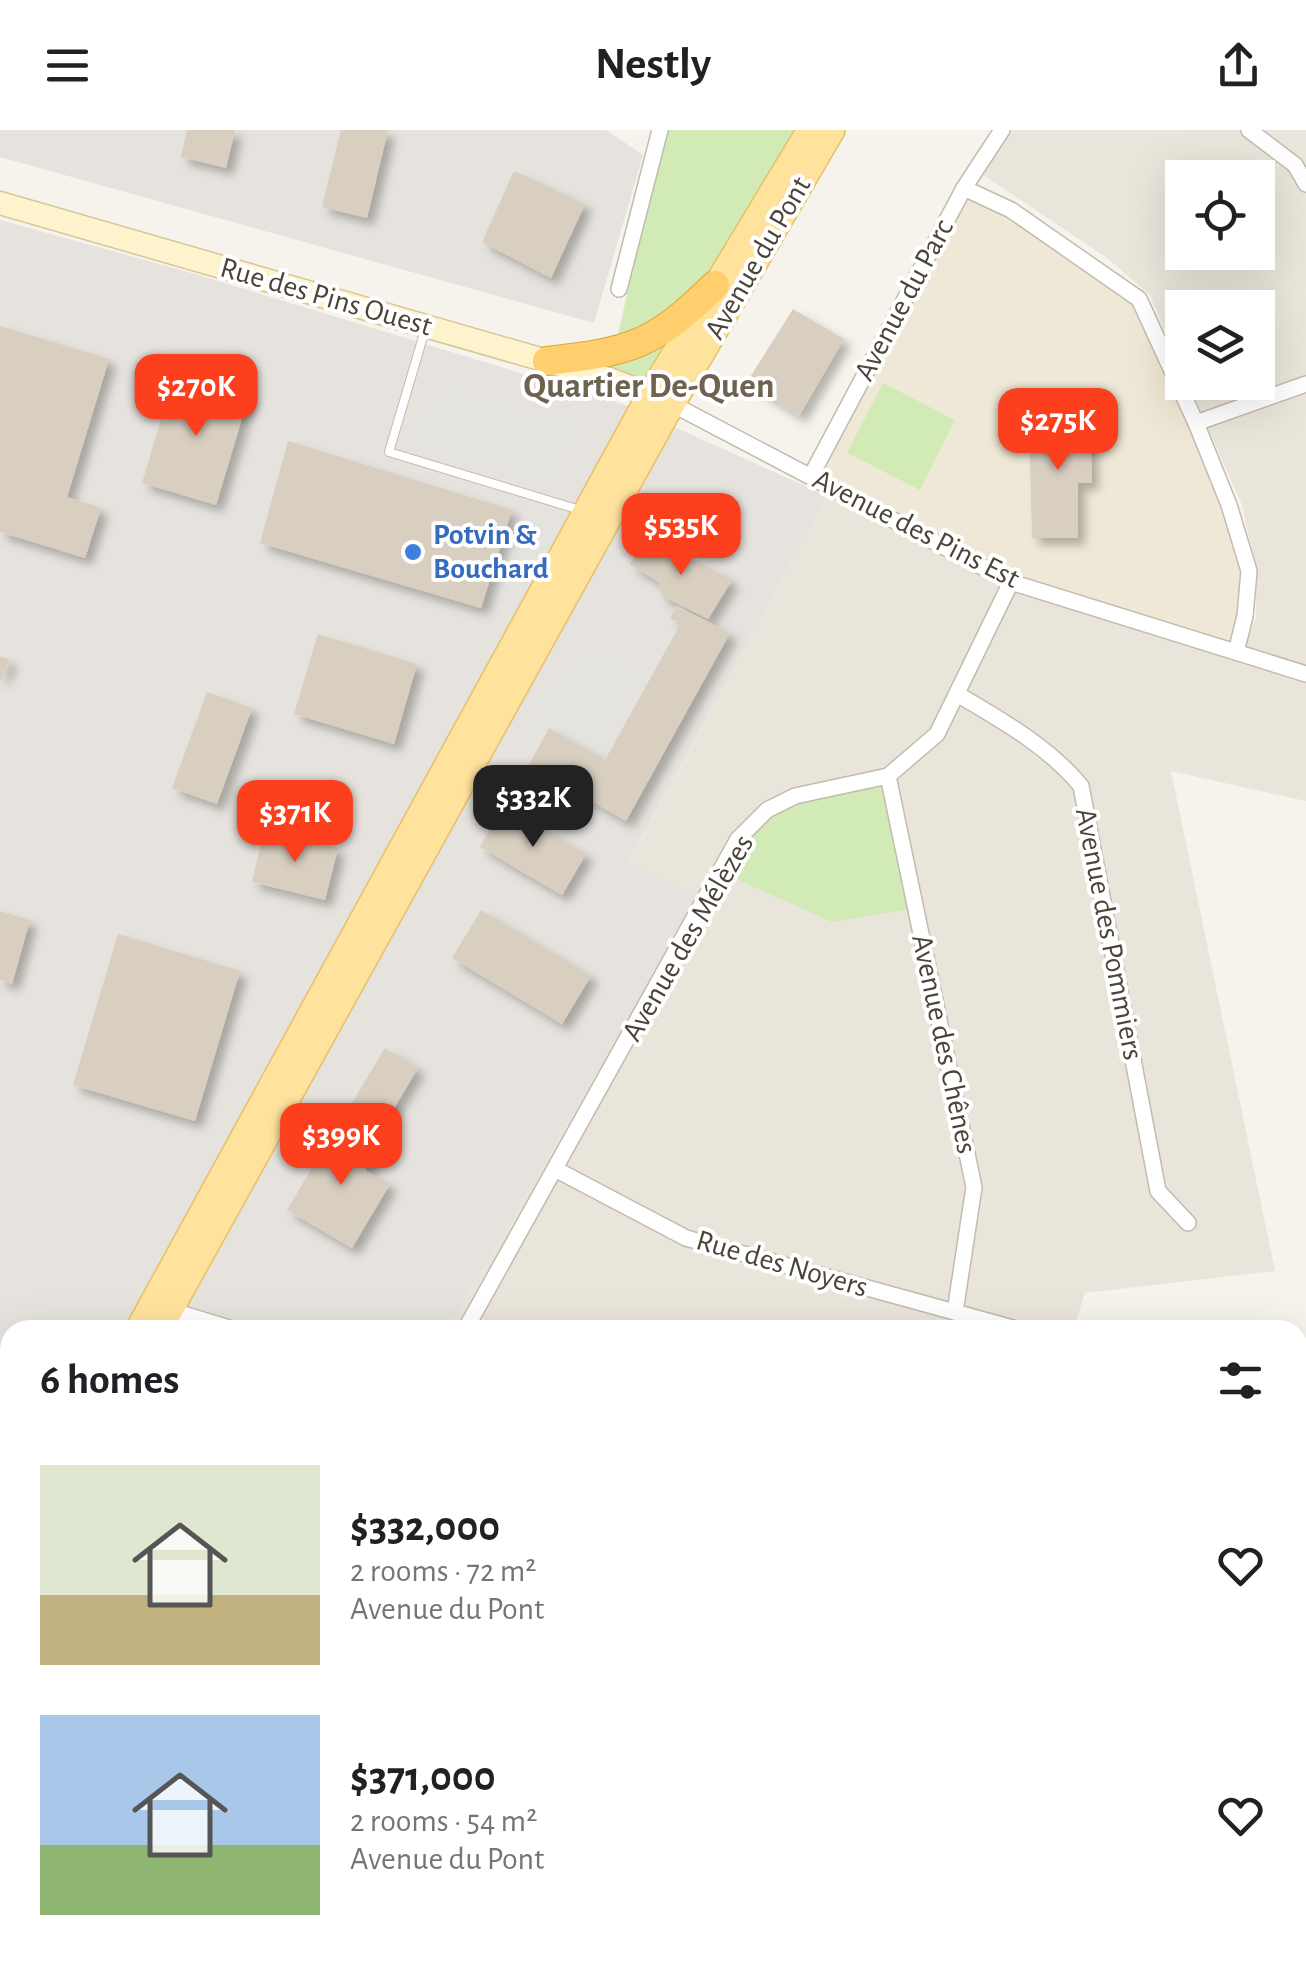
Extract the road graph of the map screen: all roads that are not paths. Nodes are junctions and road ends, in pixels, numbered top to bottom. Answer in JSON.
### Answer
{"nodes":[{"id":1,"x":810,"y":130,"type":"edge"},
{"id":2,"x":832,"y":130,"type":"edge"},
{"id":3,"x":1002,"y":130,"type":"edge"},
{"id":4,"x":1249,"y":130,"type":"edge"},
{"id":5,"x":656,"y":131,"type":"edge"},
{"id":6,"x":1306,"y":184,"type":"edge"},
{"id":7,"x":964,"y":188,"type":"junction"},
{"id":8,"x":0,"y":203,"type":"edge"},
{"id":9,"x":715,"y":285,"type":"junction"},
{"id":10,"x":619,"y":289,"type":"dead end"},
{"id":11,"x":426,"y":326,"type":"junction"},
{"id":12,"x":547,"y":361,"type":"junction"},
{"id":13,"x":1306,"y":384,"type":"edge"},
{"id":14,"x":662,"y":398,"type":"junction"},
{"id":15,"x":1196,"y":423,"type":"junction"},
{"id":16,"x":812,"y":474,"type":"junction"},
{"id":17,"x":587,"y":513,"type":"junction"},
{"id":18,"x":1012,"y":582,"type":"junction"},
{"id":19,"x":1236,"y":652,"type":"junction"},
{"id":20,"x":1306,"y":674,"type":"edge"},
{"id":21,"x":957,"y":694,"type":"junction"},
{"id":22,"x":888,"y":776,"type":"junction"},
{"id":23,"x":556,"y":1169,"type":"junction"},
{"id":24,"x":1188,"y":1224,"type":"dead end"},
{"id":25,"x":954,"y":1312,"type":"junction"},
{"id":26,"x":160,"y":1315,"type":"edge"},
{"id":27,"x":185,"y":1320,"type":"edge"},
{"id":28,"x":471,"y":1320,"type":"edge"},
{"id":29,"x":983,"y":1320,"type":"edge"}],
"edges":[{"from":1,"to":9,"type":"main road","name":"Avenue du Pont"},
{"from":2,"to":14,"type":"main road","name":"Avenue du Pont"},
{"from":3,"to":7,"type":"street","name":"Avenue du Parc"},
{"from":4,"to":6,"type":"street"},
{"from":5,"to":10,"type":"street"},
{"from":7,"to":15,"type":"street"},
{"from":7,"to":16,"type":"street","name":"Avenue du Parc"},
{"from":8,"to":11,"type":"main road","name":"Rue des Pins Ouest"},
{"from":9,"to":12,"type":"highway"},
{"from":9,"to":14,"type":"main road","name":"Avenue du Pont"},
{"from":11,"to":12,"type":"main road","name":"Rue des Pins Ouest"},
{"from":11,"to":17,"type":"lane"},
{"from":12,"to":14,"type":"main road","name":"Rue des Pins Ouest"},
{"from":13,"to":15,"type":"street"},
{"from":14,"to":16,"type":"street","name":"Avenue des Pins Est"},
{"from":14,"to":17,"type":"main road","name":"Avenue du Pont"},
{"from":14,"to":26,"type":"main road","name":"Avenue du Pont"},
{"from":15,"to":19,"type":"street"},
{"from":16,"to":18,"type":"street","name":"Avenue des Pins Est"},
{"from":17,"to":26,"type":"main road","name":"Avenue du Pont"},
{"from":18,"to":19,"type":"street","name":"Avenue des Pins Est"},
{"from":18,"to":21,"type":"street","name":"Avenue des Mélèzes"},
{"from":19,"to":20,"type":"street","name":"Avenue des Pins Est"},
{"from":21,"to":22,"type":"street","name":"Avenue des Mélèzes"},
{"from":21,"to":24,"type":"street","name":"Avenue des Pommiers"},
{"from":22,"to":23,"type":"street","name":"Avenue des Mélèzes"},
{"from":22,"to":25,"type":"street","name":"Avenue des Chênes"},
{"from":23,"to":25,"type":"street","name":"Rue des Noyers"},
{"from":23,"to":28,"type":"street","name":"Avenue des Mélèzes"},
{"from":25,"to":29,"type":"street","name":"Rue des Noyers"},
{"from":26,"to":27,"type":"street"}]}
